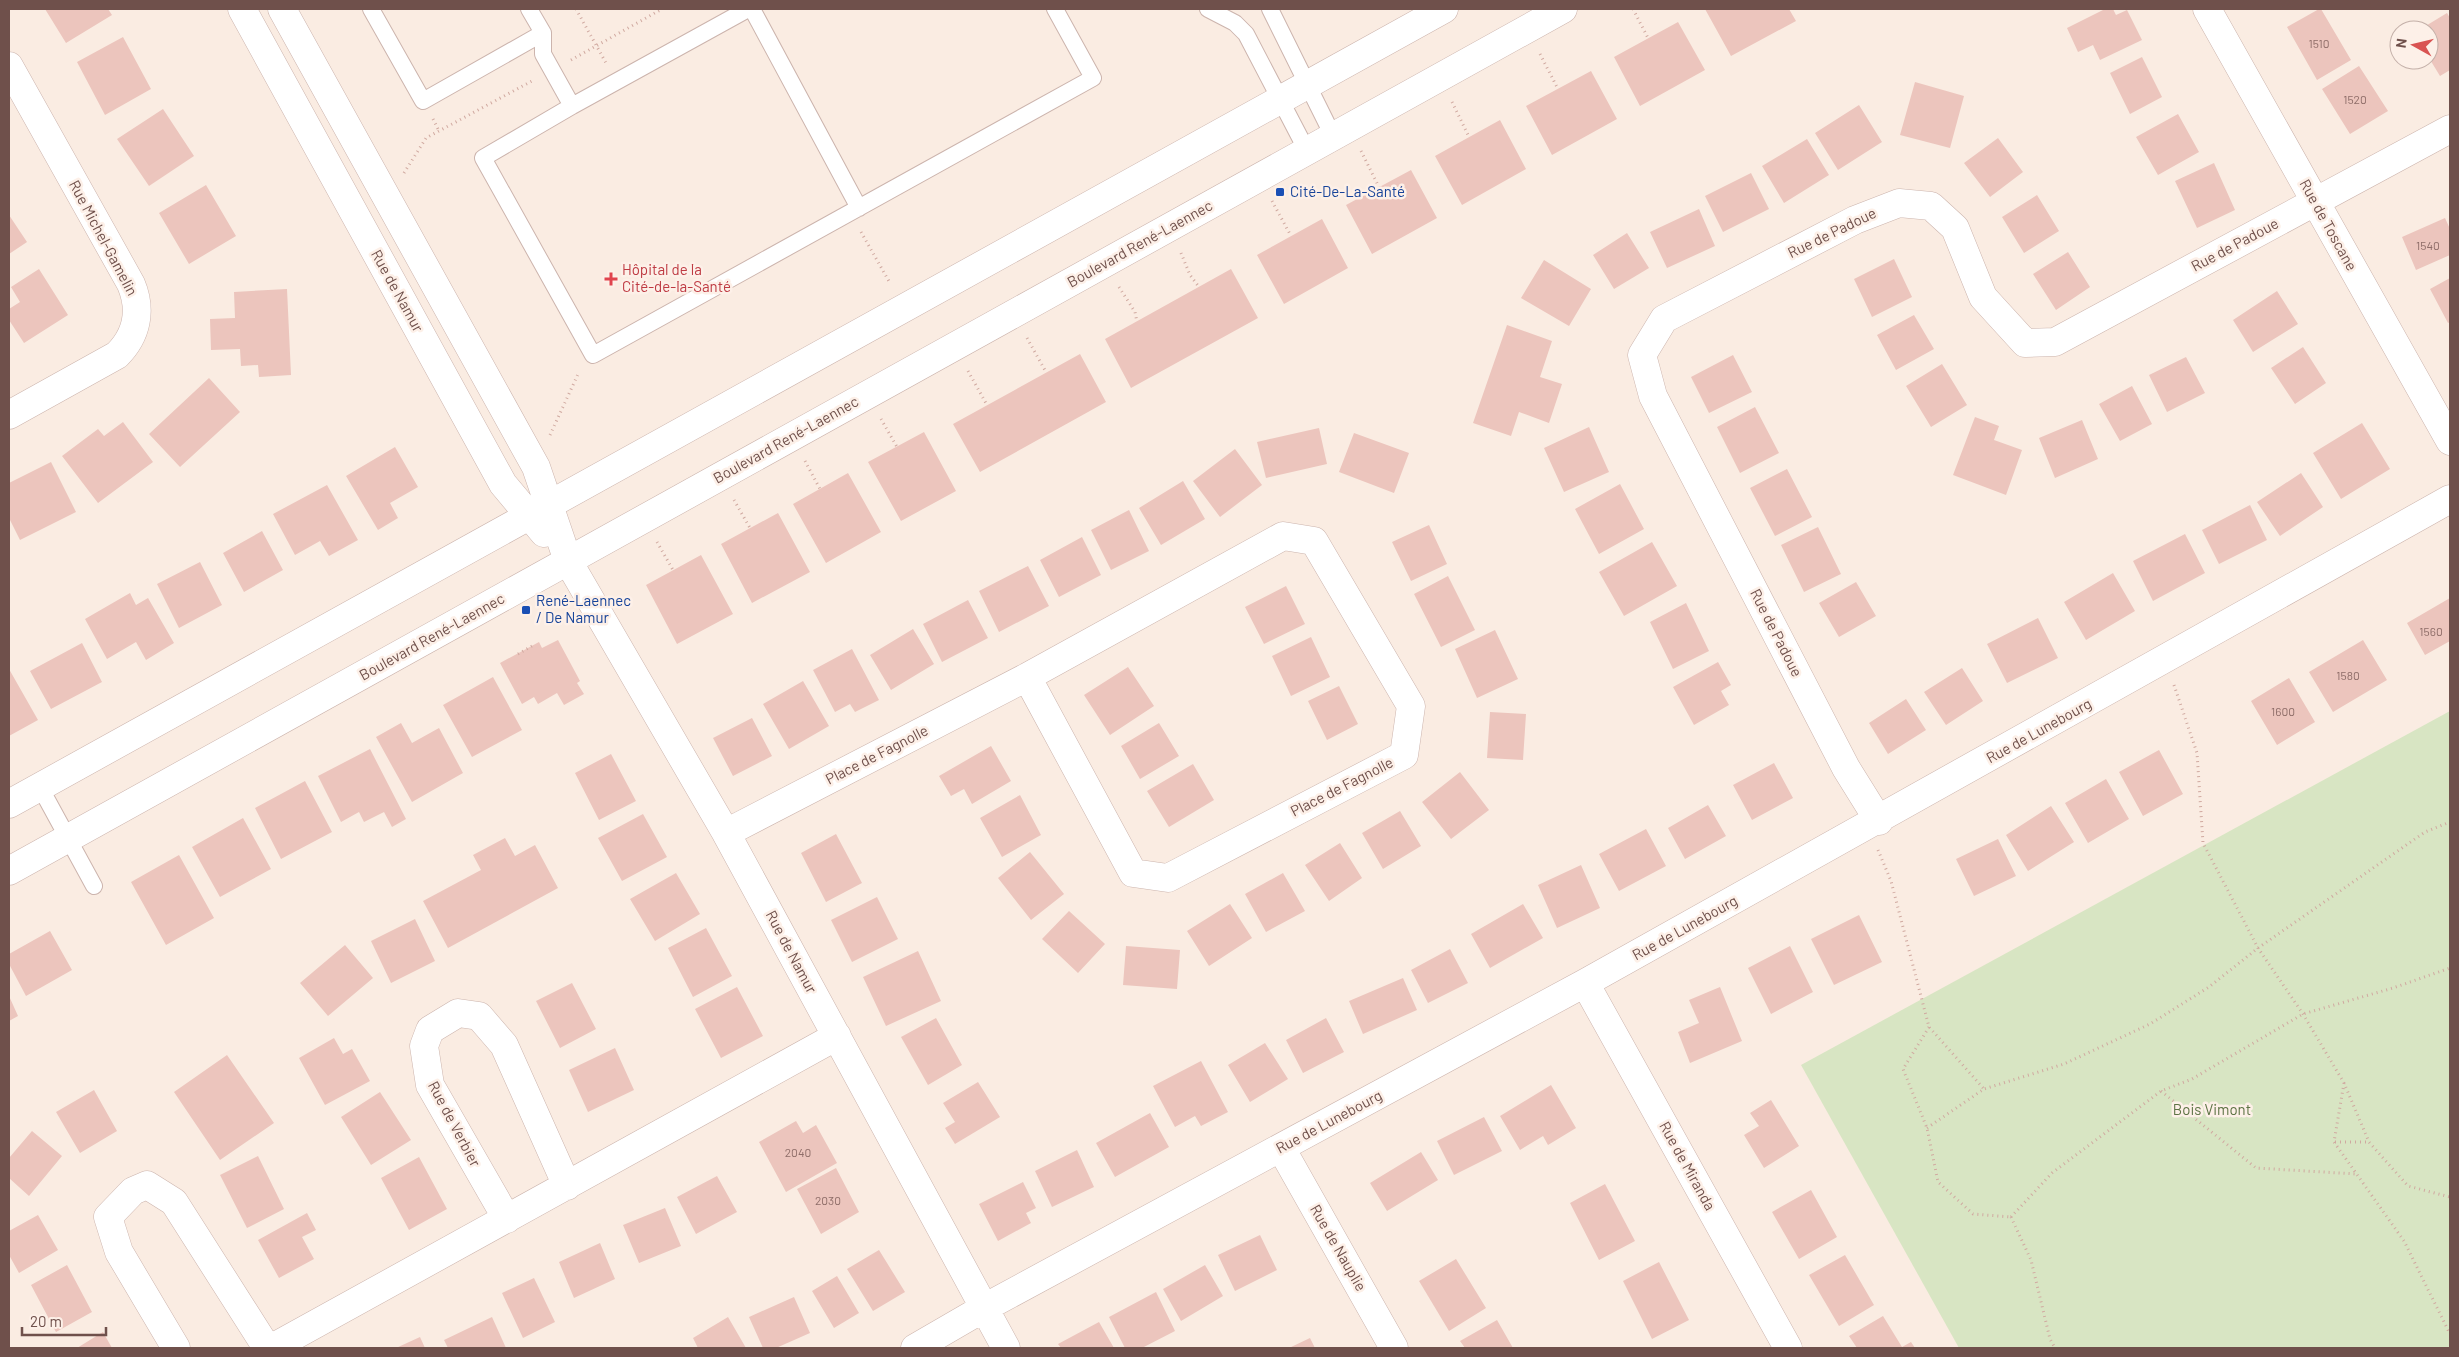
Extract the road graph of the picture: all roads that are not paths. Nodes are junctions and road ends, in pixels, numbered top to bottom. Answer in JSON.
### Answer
{"nodes":[{"id":1,"x":242,"y":9,"type":"edge"},
{"id":2,"x":282,"y":9,"type":"edge"},
{"id":3,"x":371,"y":9,"type":"edge"},
{"id":4,"x":529,"y":9,"type":"edge"},
{"id":5,"x":748,"y":9,"type":"edge"},
{"id":6,"x":752,"y":9,"type":"edge"},
{"id":7,"x":1055,"y":9,"type":"edge"},
{"id":8,"x":1208,"y":9,"type":"edge"},
{"id":9,"x":1270,"y":9,"type":"edge"},
{"id":10,"x":1444,"y":9,"type":"edge"},
{"id":11,"x":1563,"y":9,"type":"edge"},
{"id":12,"x":2206,"y":9,"type":"edge"},
{"id":13,"x":543,"y":33,"type":"junction"},
{"id":14,"x":9,"y":66,"type":"edge"},
{"id":15,"x":1307,"y":84,"type":"junction"},
{"id":16,"x":1280,"y":100,"type":"junction"},
{"id":17,"x":572,"y":106,"type":"junction"},
{"id":18,"x":2450,"y":130,"type":"edge"},
{"id":19,"x":1333,"y":136,"type":"junction"},
{"id":20,"x":1307,"y":151,"type":"junction"},
{"id":21,"x":2316,"y":202,"type":"junction"},
{"id":22,"x":859,"y":208,"type":"junction"},
{"id":23,"x":9,"y":415,"type":"edge"},
{"id":24,"x":2450,"y":441,"type":"edge"},
{"id":25,"x":2450,"y":499,"type":"edge"},
{"id":26,"x":539,"y":510,"type":"junction"},
{"id":27,"x":568,"y":561,"type":"junction"},
{"id":28,"x":1027,"y":677,"type":"junction"},
{"id":29,"x":40,"y":787,"type":"junction"},
{"id":30,"x":9,"y":804,"type":"edge"},
{"id":31,"x":1874,"y":824,"type":"junction"},
{"id":32,"x":726,"y":833,"type":"junction"},
{"id":33,"x":67,"y":839,"type":"junction"},
{"id":34,"x":9,"y":871,"type":"edge"},
{"id":35,"x":94,"y":886,"type":"dead end"},
{"id":36,"x":1585,"y":983,"type":"junction"},
{"id":37,"x":837,"y":1036,"type":"junction"},
{"id":38,"x":1281,"y":1148,"type":"junction"},
{"id":39,"x":567,"y":1186,"type":"junction"},
{"id":40,"x":506,"y":1219,"type":"junction"},
{"id":41,"x":984,"y":1308,"type":"junction"},
{"id":42,"x":176,"y":1348,"type":"edge"},
{"id":43,"x":267,"y":1348,"type":"edge"},
{"id":44,"x":272,"y":1348,"type":"edge"},
{"id":45,"x":915,"y":1348,"type":"edge"},
{"id":46,"x":1006,"y":1348,"type":"edge"},
{"id":47,"x":1394,"y":1348,"type":"edge"},
{"id":48,"x":1788,"y":1348,"type":"edge"}],
"edges":[{"from":1,"to":26,"type":"street","name":"Rue de Namur"},
{"from":2,"to":26,"type":"street","name":"Rue de Namur"},
{"from":3,"to":13,"type":"lane"},
{"from":4,"to":13,"type":"lane"},
{"from":5,"to":17,"type":"lane"},
{"from":6,"to":22,"type":"lane"},
{"from":7,"to":22,"type":"lane"},
{"from":8,"to":16,"type":"lane"},
{"from":9,"to":15,"type":"lane"},
{"from":10,"to":15,"type":"street"},
{"from":11,"to":19,"type":"street","name":"Boulevard René-Laennec"},
{"from":12,"to":21,"type":"street","name":"Rue de Toscane"},
{"from":13,"to":17,"type":"lane"},
{"from":14,"to":23,"type":"street","name":"Rue Michel-Gamelin"},
{"from":15,"to":16,"type":"street"},
{"from":15,"to":19,"type":"lane"},
{"from":16,"to":20,"type":"lane"},
{"from":16,"to":26,"type":"street"},
{"from":17,"to":22,"type":"lane"},
{"from":18,"to":21,"type":"street","name":"Rue de Padoue"},
{"from":19,"to":20,"type":"street","name":"Boulevard René-Laennec"},
{"from":20,"to":27,"type":"street","name":"Boulevard René-Laennec"},
{"from":21,"to":24,"type":"street","name":"Rue de Toscane"},
{"from":21,"to":31,"type":"street","name":"Rue de Padoue"},
{"from":25,"to":31,"type":"street","name":"Rue de Lunebourg"},
{"from":26,"to":27,"type":"street","name":"Rue de Namur"},
{"from":26,"to":29,"type":"street"},
{"from":27,"to":32,"type":"street","name":"Rue de Namur"},
{"from":27,"to":33,"type":"street","name":"Boulevard René-Laennec"},
{"from":28,"to":28,"type":"street","name":"Place de Fagnolle"},
{"from":28,"to":32,"type":"street","name":"Place de Fagnolle"},
{"from":29,"to":30,"type":"street"},
{"from":29,"to":33,"type":"lane"},
{"from":31,"to":36,"type":"street","name":"Rue de Lunebourg"},
{"from":32,"to":37,"type":"street","name":"Rue de Namur"},
{"from":33,"to":34,"type":"street","name":"Boulevard René-Laennec"},
{"from":33,"to":35,"type":"lane"},
{"from":36,"to":38,"type":"street","name":"Rue de Lunebourg"},
{"from":36,"to":48,"type":"street","name":"Rue de Miranda"},
{"from":37,"to":39,"type":"street"},
{"from":37,"to":41,"type":"street","name":"Rue de Namur"},
{"from":38,"to":41,"type":"street","name":"Rue de Lunebourg"},
{"from":38,"to":47,"type":"street","name":"Rue de Nauplie"},
{"from":39,"to":40,"type":"street"},
{"from":39,"to":40,"type":"street","name":"Rue de Verbier"},
{"from":40,"to":44,"type":"street"},
{"from":41,"to":45,"type":"street","name":"Rue de Lunebourg"},
{"from":41,"to":46,"type":"street","name":"Rue de Namur"},
{"from":42,"to":43,"type":"street"}]}
